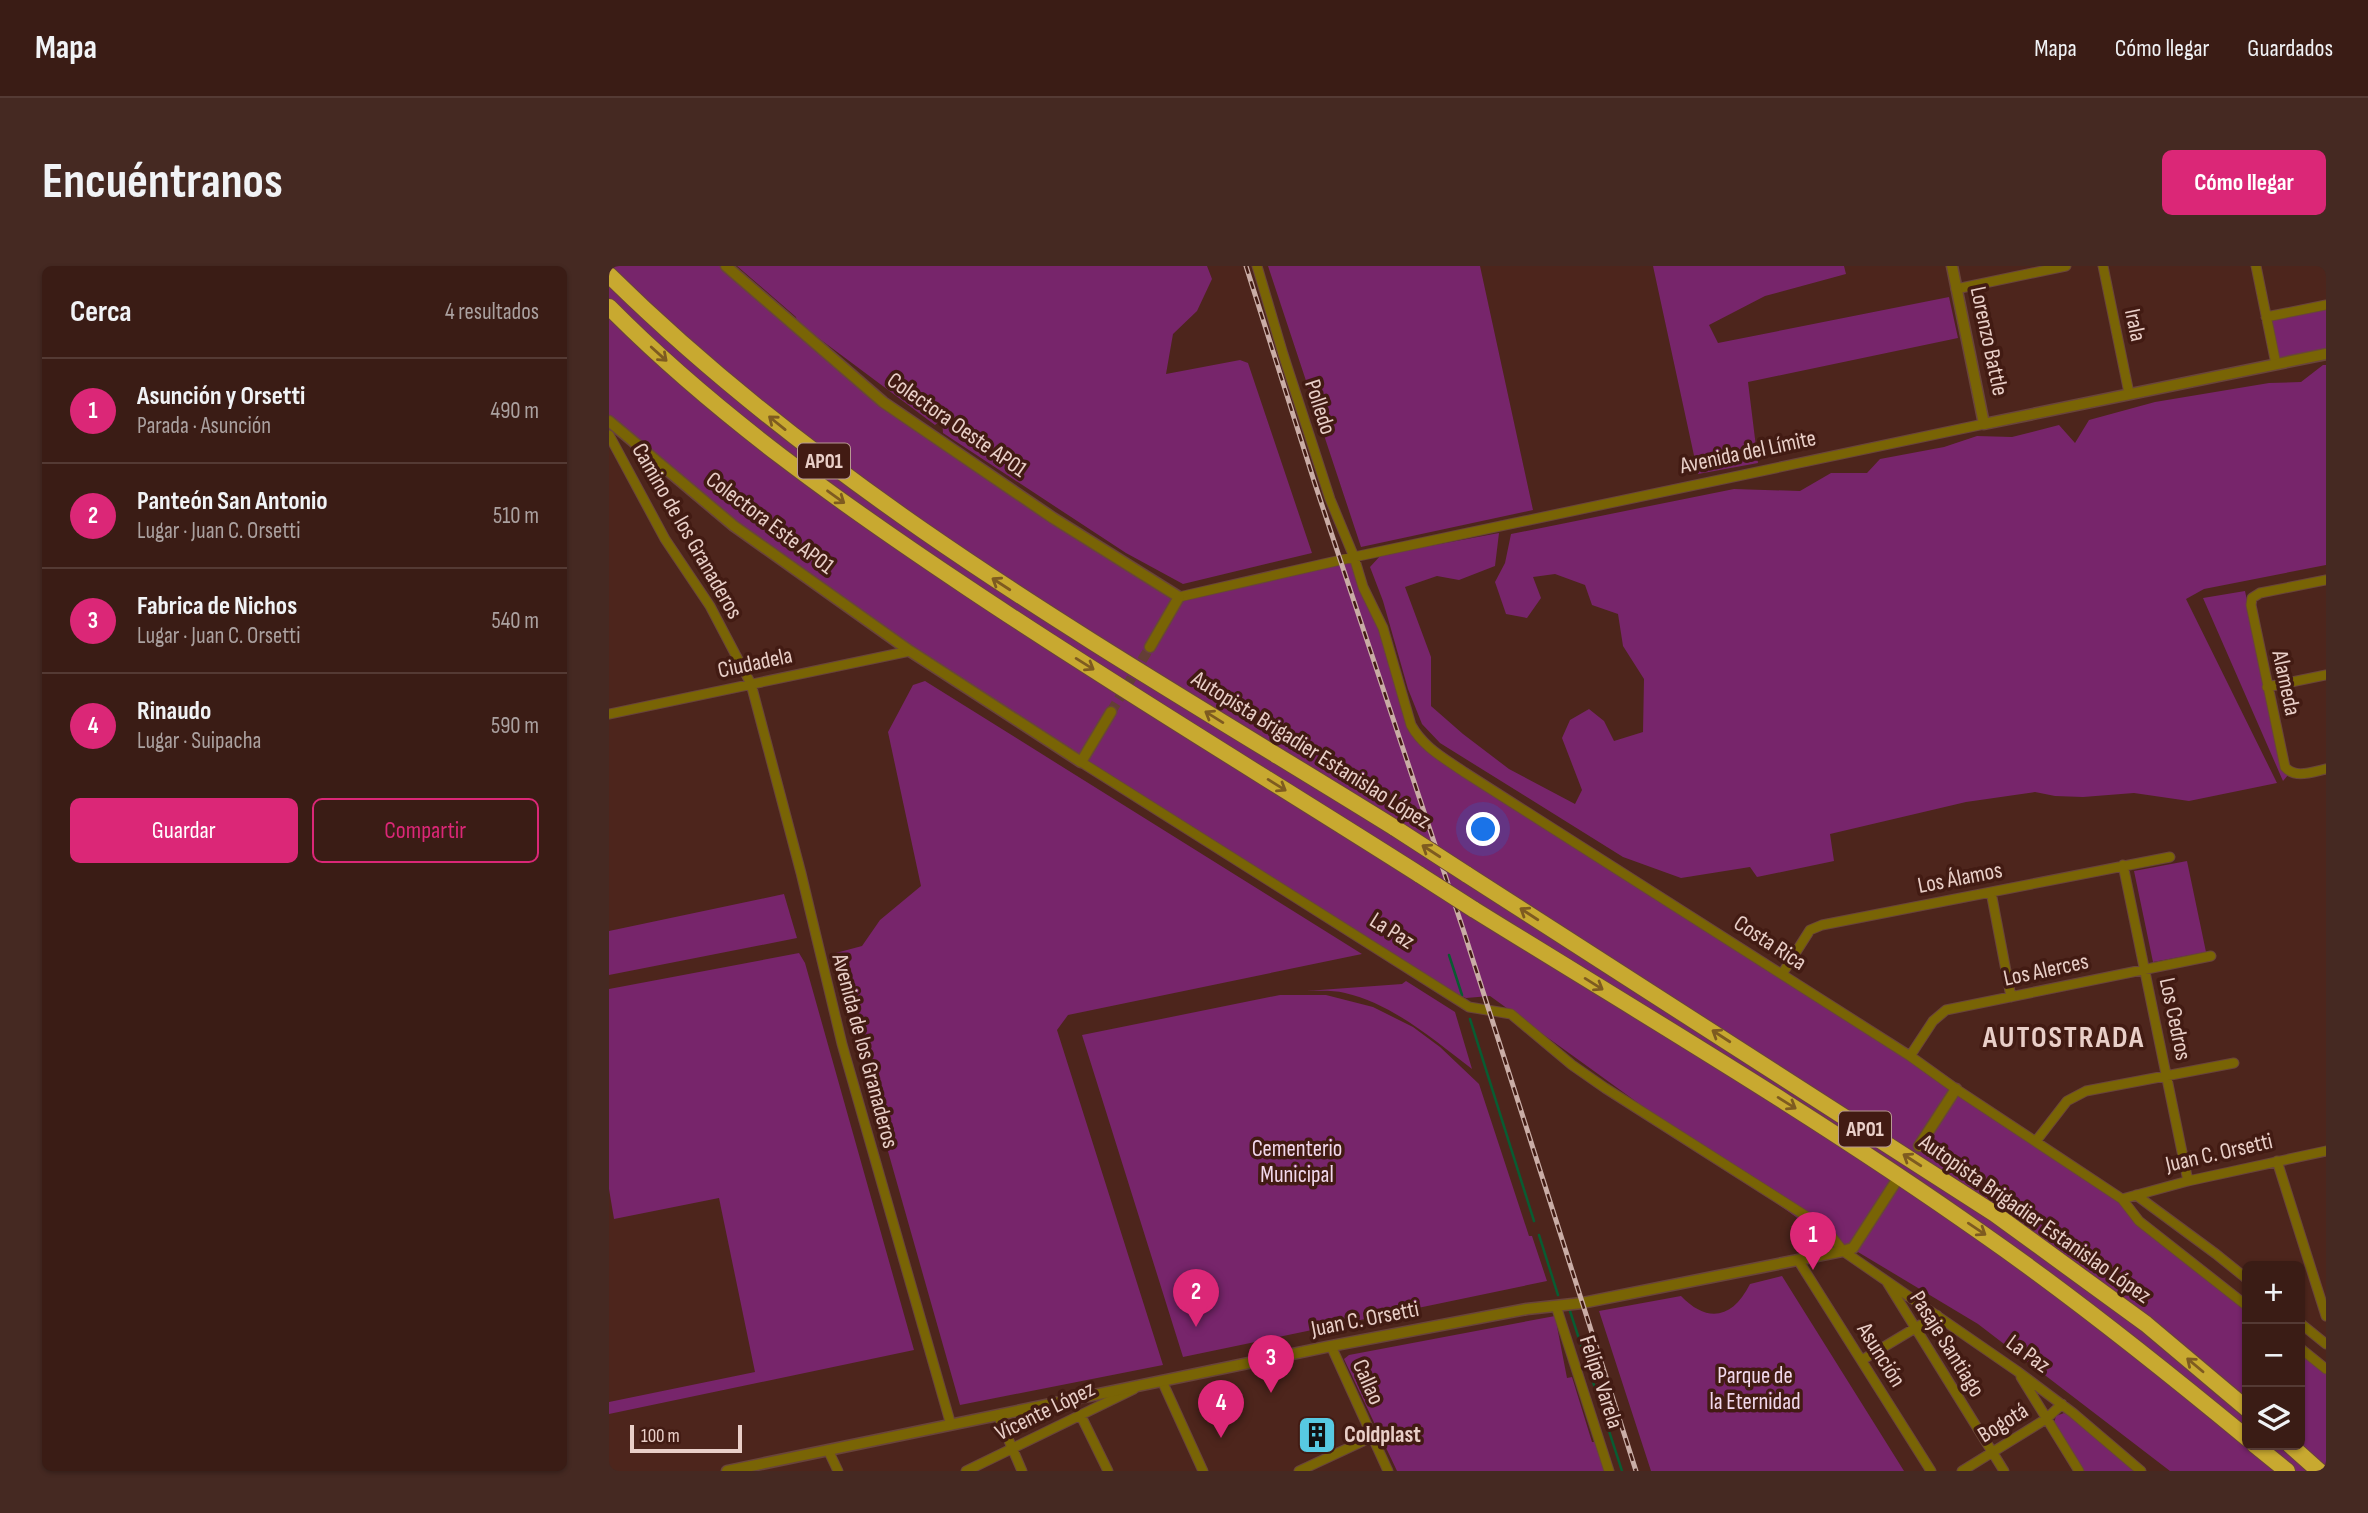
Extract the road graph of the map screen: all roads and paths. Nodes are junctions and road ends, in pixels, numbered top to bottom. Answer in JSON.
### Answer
{"nodes":[{"id":1,"x":726,"y":266,"type":"edge"},
{"id":2,"x":1257,"y":266,"type":"edge"},
{"id":3,"x":1952,"y":266,"type":"edge"},
{"id":4,"x":2066,"y":266,"type":"edge"},
{"id":5,"x":2103,"y":266,"type":"edge"},
{"id":6,"x":2256,"y":266,"type":"edge"},
{"id":7,"x":609,"y":275,"type":"edge"},
{"id":8,"x":1957,"y":289,"type":"junction"},
{"id":9,"x":2326,"y":304,"type":"edge"},
{"id":10,"x":609,"y":307,"type":"edge"},
{"id":11,"x":2266,"y":317,"type":"junction"},
{"id":12,"x":2326,"y":354,"type":"edge"},
{"id":13,"x":2276,"y":364,"type":"junction"},
{"id":14,"x":2129,"y":393,"type":"junction"},
{"id":15,"x":609,"y":421,"type":"edge"},
{"id":16,"x":1984,"y":424,"type":"junction"},
{"id":17,"x":609,"y":435,"type":"edge"},
{"id":18,"x":1354,"y":557,"type":"junction"},
{"id":19,"x":2326,"y":580,"type":"edge"},
{"id":20,"x":1179,"y":597,"type":"junction"},
{"id":21,"x":1150,"y":647,"type":"tunnel mouth"},
{"id":22,"x":910,"y":651,"type":"junction"},
{"id":23,"x":2326,"y":675,"type":"edge"},
{"id":24,"x":751,"y":684,"type":"junction"},
{"id":25,"x":2267,"y":687,"type":"junction"},
{"id":26,"x":1111,"y":712,"type":"tunnel mouth"},
{"id":27,"x":609,"y":714,"type":"edge"},
{"id":28,"x":1081,"y":762,"type":"junction"},
{"id":29,"x":2326,"y":769,"type":"edge"},
{"id":30,"x":2170,"y":858,"type":"dead end"},
{"id":31,"x":2123,"y":865,"type":"junction"},
{"id":32,"x":1990,"y":892,"type":"junction"},
{"id":33,"x":2211,"y":956,"type":"dead end"},
{"id":34,"x":2144,"y":970,"type":"junction"},
{"id":35,"x":1781,"y":974,"type":"junction"},
{"id":36,"x":2011,"y":997,"type":"junction"},
{"id":37,"x":1910,"y":1056,"type":"junction"},
{"id":38,"x":2234,"y":1063,"type":"dead end"},
{"id":39,"x":2167,"y":1076,"type":"junction"},
{"id":40,"x":1956,"y":1089,"type":"junction"},
{"id":41,"x":2036,"y":1141,"type":"junction"},
{"id":42,"x":1919,"y":1146,"type":"dead end"},
{"id":43,"x":2326,"y":1151,"type":"edge"},
{"id":44,"x":2277,"y":1161,"type":"junction"},
{"id":45,"x":2188,"y":1181,"type":"junction"},
{"id":46,"x":1895,"y":1183,"type":"dead end"},
{"id":47,"x":2136,"y":1195,"type":"junction"},
{"id":48,"x":2122,"y":1199,"type":"junction"},
{"id":49,"x":1843,"y":1251,"type":"junction"},
{"id":50,"x":1798,"y":1260,"type":"junction"},
{"id":51,"x":2242,"y":1275,"type":"edge"},
{"id":52,"x":1885,"y":1279,"type":"junction"},
{"id":53,"x":2242,"y":1302,"type":"edge"},
{"id":54,"x":1556,"y":1306,"type":"junction"},
{"id":55,"x":1937,"y":1315,"type":"junction"},
{"id":56,"x":2326,"y":1316,"type":"edge"},
{"id":57,"x":2302,"y":1324,"type":"edge"},
{"id":58,"x":1915,"y":1328,"type":"junction"},
{"id":59,"x":2326,"y":1344,"type":"edge"},
{"id":60,"x":1331,"y":1346,"type":"junction"},
{"id":61,"x":2305,"y":1352,"type":"edge"},
{"id":62,"x":1862,"y":1360,"type":"junction"},
{"id":63,"x":2326,"y":1369,"type":"edge"},
{"id":64,"x":2017,"y":1371,"type":"junction"},
{"id":65,"x":1161,"y":1381,"type":"junction"},
{"id":66,"x":1141,"y":1385,"type":"junction"},
{"id":67,"x":2062,"y":1404,"type":"junction"},
{"id":68,"x":2242,"y":1405,"type":"edge"},
{"id":69,"x":998,"y":1415,"type":"junction"},
{"id":70,"x":1081,"y":1416,"type":"junction"},
{"id":71,"x":2046,"y":1419,"type":"junction"},
{"id":72,"x":951,"y":1425,"type":"junction"},
{"id":73,"x":2242,"y":1434,"type":"edge"},
{"id":74,"x":1372,"y":1437,"type":"junction"},
{"id":75,"x":1012,"y":1449,"type":"junction"},
{"id":76,"x":828,"y":1450,"type":"junction"},
{"id":77,"x":2261,"y":1450,"type":"edge"},
{"id":78,"x":2296,"y":1450,"type":"edge"},
{"id":79,"x":1993,"y":1452,"type":"junction"},
{"id":80,"x":727,"y":1471,"type":"edge"},
{"id":81,"x":838,"y":1471,"type":"edge"},
{"id":82,"x":966,"y":1471,"type":"edge"},
{"id":83,"x":1022,"y":1471,"type":"edge"},
{"id":84,"x":1108,"y":1471,"type":"edge"},
{"id":85,"x":1203,"y":1471,"type":"edge"},
{"id":86,"x":1299,"y":1471,"type":"edge"},
{"id":87,"x":1388,"y":1471,"type":"edge"},
{"id":88,"x":1609,"y":1471,"type":"edge"},
{"id":89,"x":1931,"y":1471,"type":"edge"},
{"id":90,"x":1962,"y":1471,"type":"edge"},
{"id":91,"x":2004,"y":1471,"type":"edge"},
{"id":92,"x":2079,"y":1471,"type":"edge"},
{"id":93,"x":2141,"y":1471,"type":"edge"},
{"id":94,"x":2287,"y":1471,"type":"edge"},
{"id":95,"x":2319,"y":1471,"type":"edge"}],
"edges":[{"from":1,"to":20,"type":"street","name":"Colectora Oeste AP01"},
{"from":2,"to":18,"type":"street","name":"Polledo"},
{"from":3,"to":8,"type":"street","name":"Lorenzo Battle"},
{"from":4,"to":8,"type":"street"},
{"from":5,"to":14,"type":"street","name":"Irala"},
{"from":6,"to":11,"type":"street"},
{"from":68,"to":7,"type":"highway","name":"Autopista Brigadier Estanislao López","number":"AP01","one_way":true,"bridge":true},
{"from":8,"to":16,"type":"street","name":"Lorenzo Battle"},
{"from":9,"to":11,"type":"street"},
{"from":10,"to":73,"type":"highway","name":"Autopista Brigadier Estanislao López","number":"AP01","one_way":true,"bridge":true},
{"from":11,"to":13,"type":"street"},
{"from":12,"to":13,"type":"street","name":"Avenida del Límite"},
{"from":13,"to":14,"type":"street","name":"Avenida del Límite"},
{"from":14,"to":16,"type":"street","name":"Avenida del Límite"},
{"from":15,"to":22,"type":"street","name":"Colectora Este AP01"},
{"from":16,"to":18,"type":"street","name":"Avenida del Límite"},
{"from":17,"to":24,"type":"street","name":"Camino de los Granaderos"},
{"from":18,"to":20,"type":"street","name":"Avenida del Límite"},
{"from":18,"to":35,"type":"street","name":"Costa Rica"},
{"from":19,"to":25,"type":"street","name":"Alameda"},
{"from":20,"to":21,"type":"street"},
{"from":22,"to":24,"type":"street","name":"Ciudadela"},
{"from":22,"to":28,"type":"street","name":"La Paz"},
{"from":23,"to":25,"type":"street"},
{"from":24,"to":27,"type":"street","name":"Ciudadela"},
{"from":24,"to":72,"type":"street","name":"Avenida de los Granaderos"},
{"from":25,"to":29,"type":"street","name":"Alameda"},
{"from":26,"to":28,"type":"street"},
{"from":28,"to":49,"type":"street","name":"La Paz"},
{"from":30,"to":31,"type":"street","name":"Los Álamos"},
{"from":31,"to":32,"type":"street","name":"Los Álamos"},
{"from":31,"to":34,"type":"street","name":"Los Cedros"},
{"from":32,"to":35,"type":"street","name":"Los Álamos"},
{"from":32,"to":36,"type":"street"},
{"from":33,"to":34,"type":"street","name":"Los Alerces"},
{"from":34,"to":36,"type":"street","name":"Los Alerces"},
{"from":34,"to":39,"type":"street","name":"Los Cedros"},
{"from":35,"to":37,"type":"street","name":"Costa Rica"},
{"from":36,"to":37,"type":"street","name":"Los Alerces"},
{"from":37,"to":40,"type":"street","name":"Costa Rica"},
{"from":38,"to":39,"type":"street"},
{"from":39,"to":41,"type":"street"},
{"from":39,"to":45,"type":"street","name":"Los Cedros"},
{"from":40,"to":41,"type":"street","name":"Costa Rica"},
{"from":40,"to":42,"type":"street"},
{"from":41,"to":48,"type":"street","name":"Costa Rica"},
{"from":43,"to":44,"type":"street","name":"Juan C. Orsetti"},
{"from":44,"to":45,"type":"street","name":"Juan C. Orsetti"},
{"from":44,"to":56,"type":"street"},
{"from":45,"to":47,"type":"street","name":"Juan C. Orsetti"},
{"from":46,"to":49,"type":"street"},
{"from":47,"to":48,"type":"street","name":"Juan C. Orsetti"},
{"from":47,"to":51,"type":"street"},
{"from":48,"to":53,"type":"street","name":"Costa Rica"},
{"from":49,"to":50,"type":"street","name":"Juan C. Orsetti"},
{"from":49,"to":52,"type":"street","name":"Pasaje Santiago"},
{"from":50,"to":54,"type":"street","name":"Juan C. Orsetti"},
{"from":50,"to":62,"type":"street","name":"Asunción"},
{"from":52,"to":55,"type":"street","name":"La Paz"},
{"from":52,"to":58,"type":"street","name":"Pasaje Santiago"},
{"from":54,"to":60,"type":"street","name":"Juan C. Orsetti"},
{"from":54,"to":88,"type":"street","name":"Felipe Varela"},
{"from":55,"to":58,"type":"street"},
{"from":55,"to":64,"type":"street","name":"La Paz"},
{"from":57,"to":59,"type":"street"},
{"from":58,"to":62,"type":"street"},
{"from":58,"to":79,"type":"street","name":"Pasaje Santiago"},
{"from":60,"to":65,"type":"street","name":"Juan C. Orsetti"},
{"from":60,"to":74,"type":"street","name":"Callao"},
{"from":61,"to":63,"type":"street"},
{"from":62,"to":89,"type":"street","name":"Asunción"},
{"from":64,"to":67,"type":"street","name":"La Paz"},
{"from":64,"to":71,"type":"street"},
{"from":65,"to":66,"type":"street","name":"Juan C. Orsetti"},
{"from":65,"to":85,"type":"street"},
{"from":66,"to":69,"type":"street","name":"Juan C. Orsetti"},
{"from":66,"to":70,"type":"street","name":"Vicente López"},
{"from":67,"to":71,"type":"street","name":"Bogotá"},
{"from":67,"to":93,"type":"street","name":"La Paz"},
{"from":69,"to":72,"type":"street","name":"Juan C. Orsetti"},
{"from":69,"to":75,"type":"street"},
{"from":70,"to":75,"type":"street","name":"Vicente López"},
{"from":70,"to":84,"type":"street"},
{"from":71,"to":79,"type":"street","name":"Bogotá"},
{"from":71,"to":92,"type":"street"},
{"from":72,"to":76,"type":"street","name":"Juan C. Orsetti"},
{"from":74,"to":86,"type":"street"},
{"from":74,"to":87,"type":"street","name":"Callao"},
{"from":75,"to":82,"type":"street","name":"Vicente López"},
{"from":75,"to":83,"type":"street"},
{"from":76,"to":80,"type":"street","name":"Juan C. Orsetti"},
{"from":76,"to":81,"type":"street"},
{"from":77,"to":94,"type":"highway"},
{"from":78,"to":95,"type":"highway"},
{"from":79,"to":90,"type":"street","name":"Bogotá"},
{"from":79,"to":91,"type":"street","name":"Pasaje Santiago"}]}
